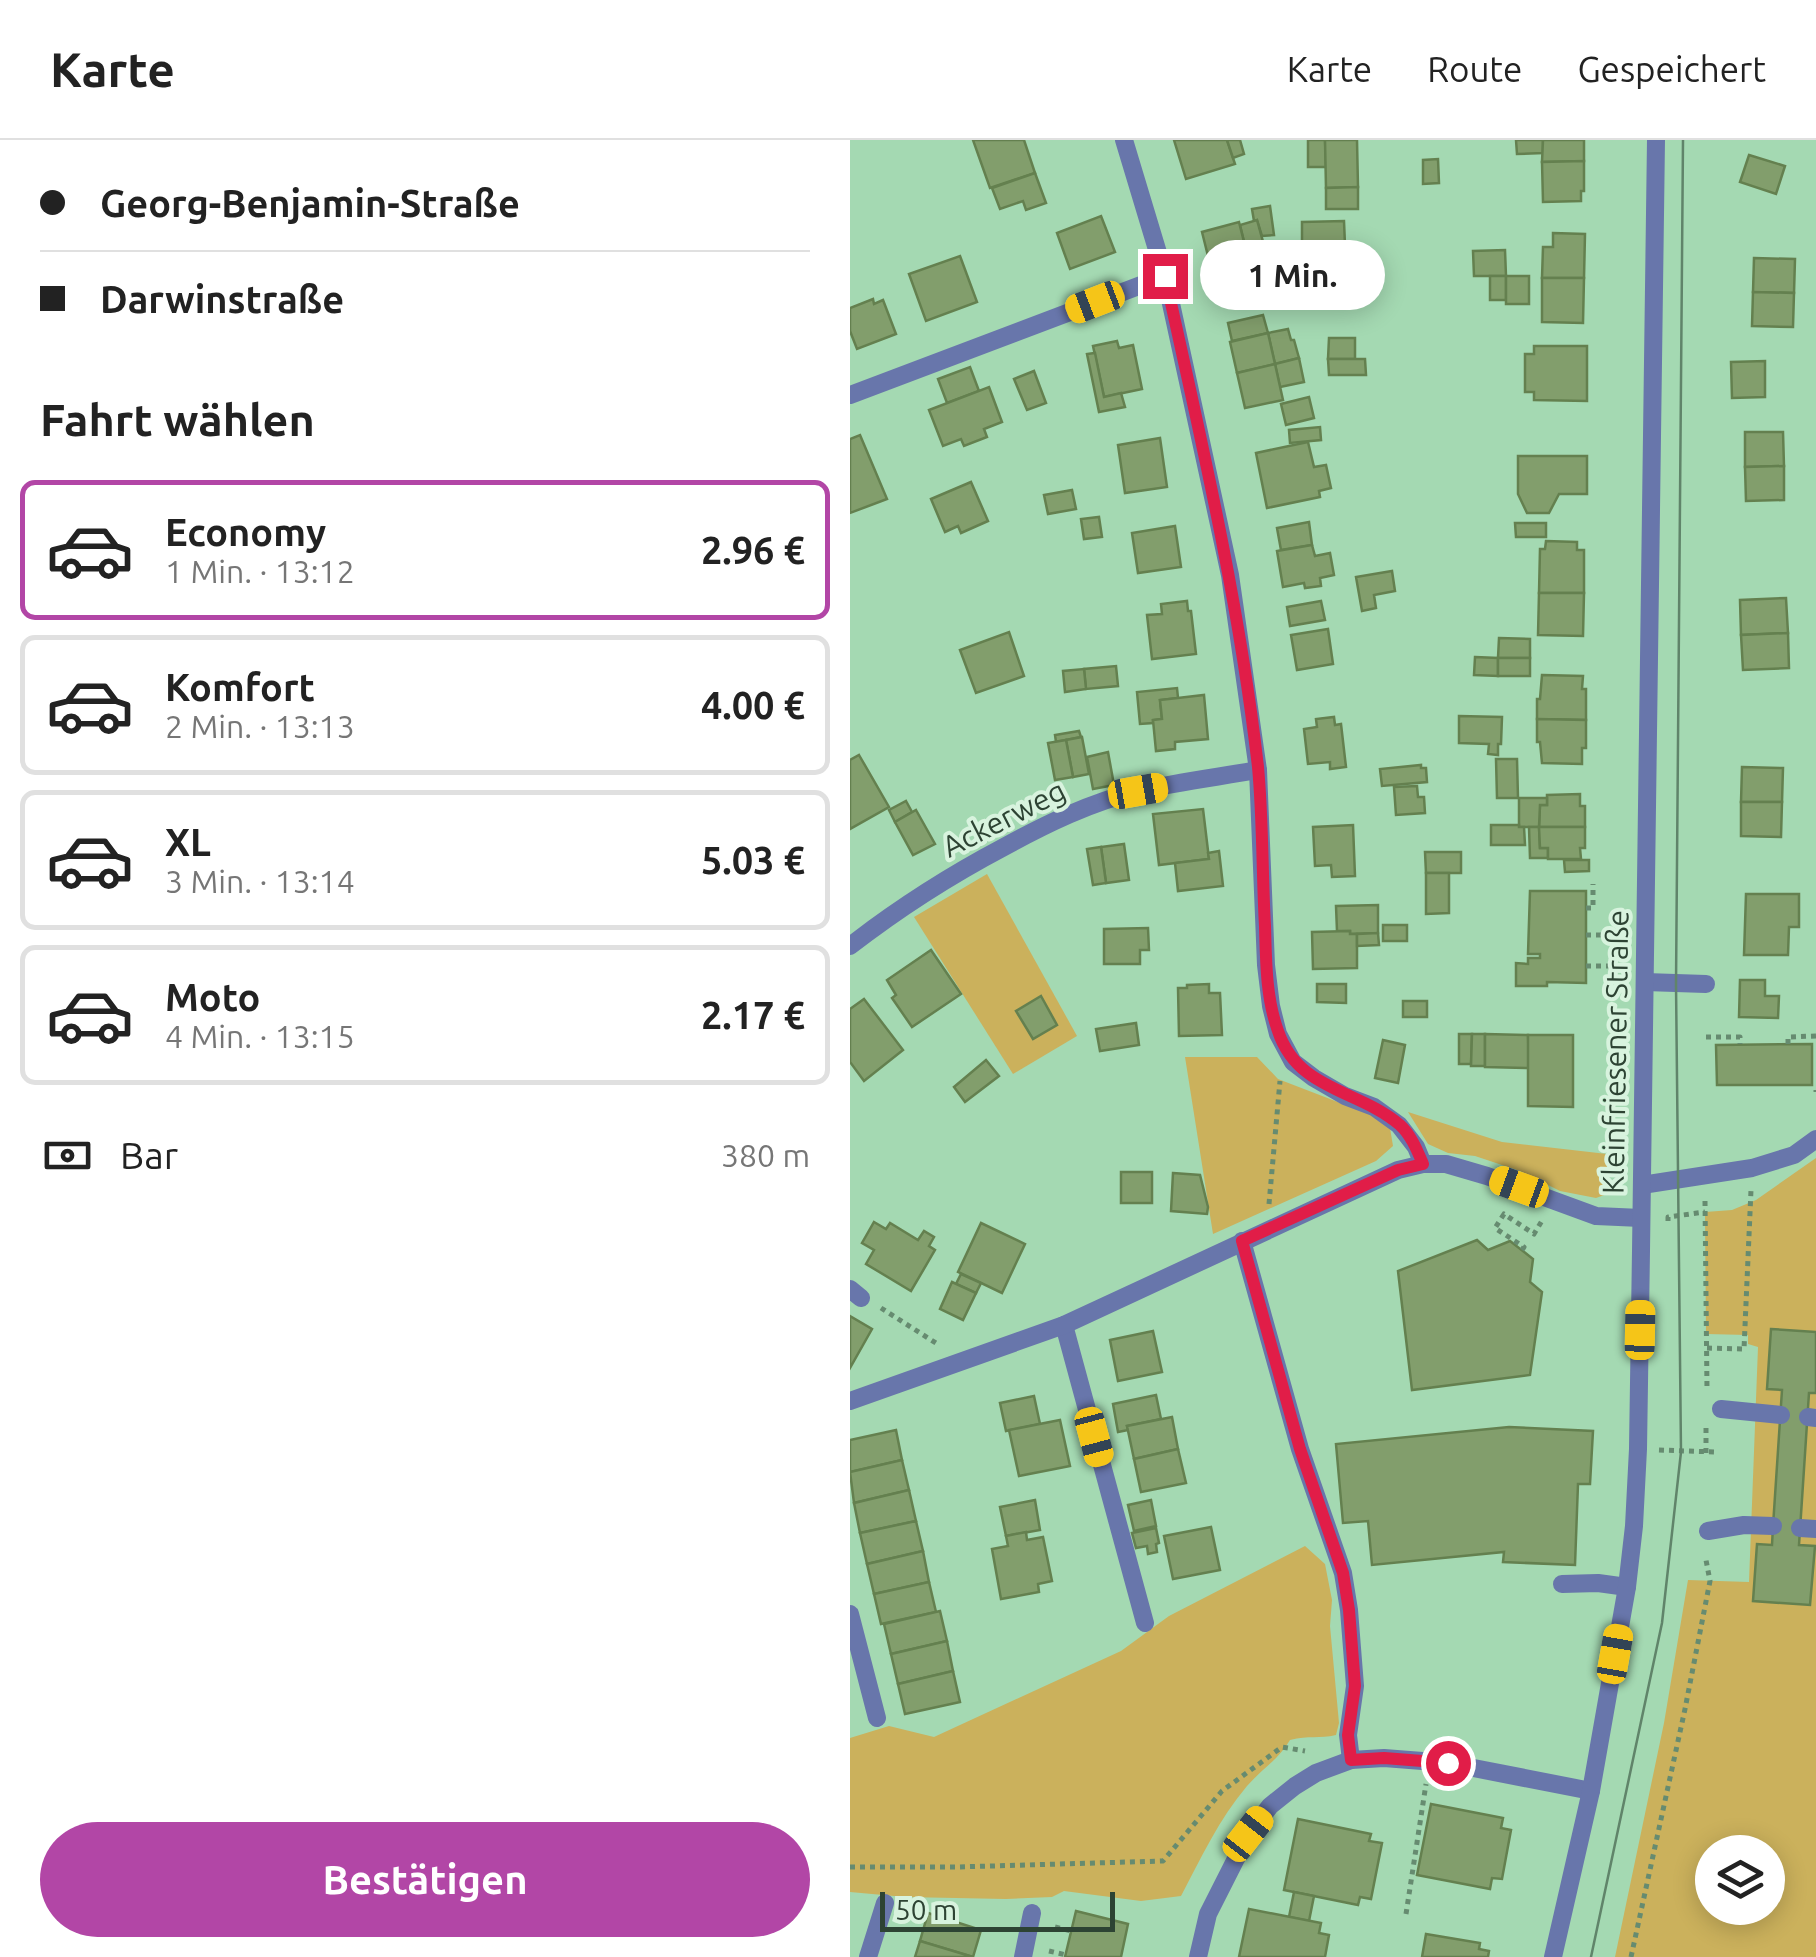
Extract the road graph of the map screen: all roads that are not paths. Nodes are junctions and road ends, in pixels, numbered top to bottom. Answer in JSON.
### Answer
{"nodes":[{"id":1,"x":1124,"y":140,"type":"edge"},
{"id":2,"x":1656,"y":140,"type":"edge"},
{"id":3,"x":1165,"y":276,"type":"junction"},
{"id":4,"x":850,"y":395,"type":"edge"},
{"id":5,"x":1258,"y":770,"type":"junction"},
{"id":6,"x":850,"y":946,"type":"edge"},
{"id":7,"x":1645,"y":974,"type":"junction"},
{"id":8,"x":1706,"y":984,"type":"dead end"},
{"id":9,"x":1816,"y":1139,"type":"edge"},
{"id":10,"x":1423,"y":1164,"type":"junction"},
{"id":11,"x":1642,"y":1185,"type":"junction"},
{"id":12,"x":1642,"y":1218,"type":"junction"},
{"id":13,"x":1242,"y":1241,"type":"junction"},
{"id":14,"x":1064,"y":1326,"type":"junction"},
{"id":15,"x":850,"y":1401,"type":"edge"},
{"id":16,"x":1711,"y":1409,"type":"road end"},
{"id":17,"x":1781,"y":1415,"type":"dead end"},
{"id":18,"x":1773,"y":1526,"type":"dead end"},
{"id":19,"x":1708,"y":1531,"type":"dead end"},
{"id":20,"x":1562,"y":1584,"type":"dead end"},
{"id":21,"x":1627,"y":1587,"type":"junction"},
{"id":22,"x":850,"y":1614,"type":"edge"},
{"id":23,"x":1145,"y":1623,"type":"dead end"},
{"id":24,"x":876,"y":1718,"type":"dead end"},
{"id":25,"x":1351,"y":1760,"type":"junction"},
{"id":26,"x":1591,"y":1791,"type":"junction"},
{"id":27,"x":885,"y":1903,"type":"dead end"},
{"id":28,"x":1032,"y":1913,"type":"dead end"},
{"id":29,"x":868,"y":1957,"type":"edge"},
{"id":30,"x":1023,"y":1957,"type":"edge"},
{"id":31,"x":1198,"y":1957,"type":"edge"},
{"id":32,"x":1553,"y":1957,"type":"edge"}],
"edges":[{"from":1,"to":3,"type":"street"},
{"from":2,"to":7,"type":"street","name":"Kleinfriesener Straße"},
{"from":3,"to":4,"type":"street"},
{"from":3,"to":5,"type":"street"},
{"from":5,"to":6,"type":"street","name":"Ackerweg"},
{"from":5,"to":10,"type":"street"},
{"from":7,"to":8,"type":"street"},
{"from":7,"to":11,"type":"street","name":"Kleinfriesener Straße"},
{"from":9,"to":11,"type":"street"},
{"from":10,"to":12,"type":"street"},
{"from":10,"to":13,"type":"street"},
{"from":11,"to":12,"type":"street","name":"Kleinfriesener Straße"},
{"from":12,"to":21,"type":"street","name":"Kleinfriesener Straße"},
{"from":13,"to":14,"type":"street"},
{"from":13,"to":25,"type":"street"},
{"from":14,"to":15,"type":"street"},
{"from":14,"to":23,"type":"street"},
{"from":16,"to":17,"type":"street"},
{"from":18,"to":19,"type":"street"},
{"from":20,"to":21,"type":"street"},
{"from":21,"to":26,"type":"street","name":"Kleinfriesener Straße"},
{"from":22,"to":24,"type":"street"},
{"from":25,"to":26,"type":"street"},
{"from":25,"to":31,"type":"street"},
{"from":26,"to":32,"type":"street","name":"Kleinfriesener Straße"},
{"from":27,"to":29,"type":"street"},
{"from":28,"to":30,"type":"street"}]}
